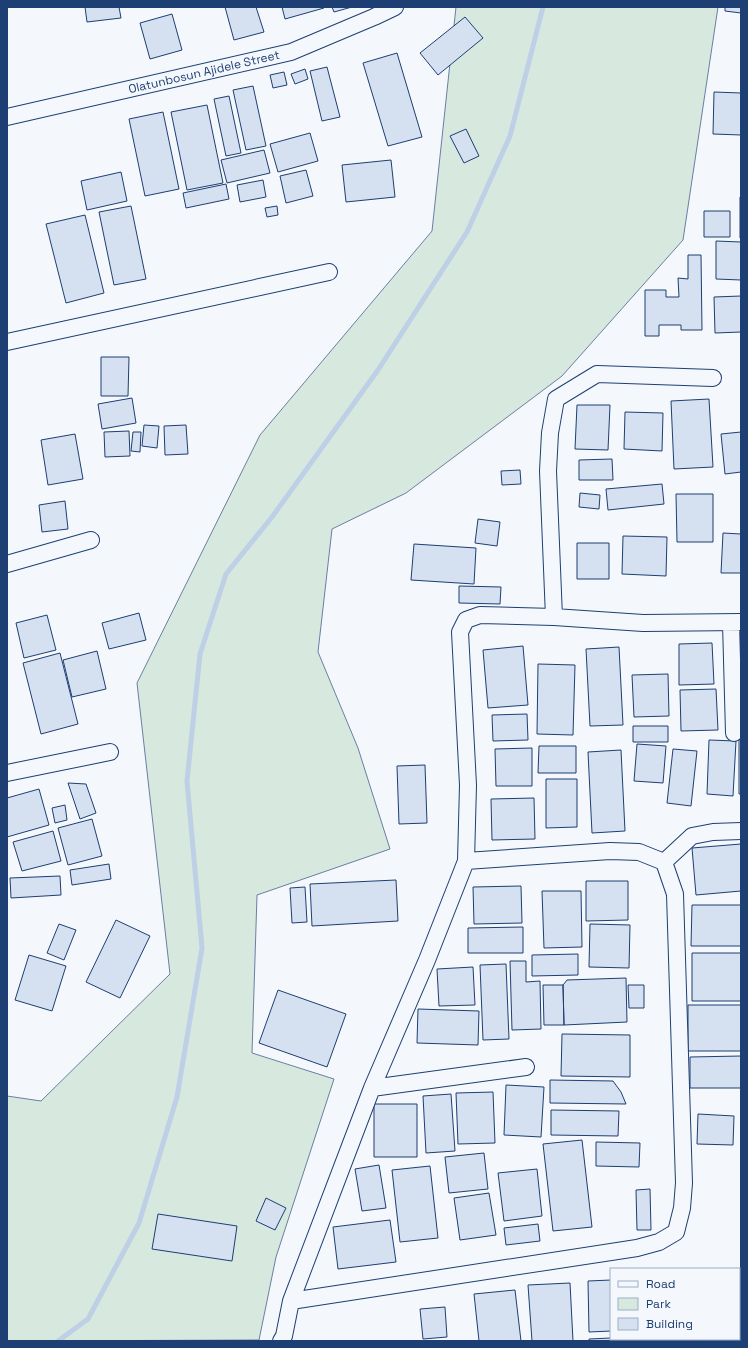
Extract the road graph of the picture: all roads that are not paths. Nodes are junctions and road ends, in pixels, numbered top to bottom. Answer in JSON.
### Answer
{"nodes":[{"id":1,"x":394,"y":7,"type":"edge"},
{"id":2,"x":7,"y":117,"type":"edge"},
{"id":3,"x":330,"y":272,"type":"dead end"},
{"id":4,"x":7,"y":342,"type":"edge"},
{"id":5,"x":713,"y":378,"type":"dead end"},
{"id":6,"x":91,"y":540,"type":"dead end"},
{"id":7,"x":7,"y":564,"type":"edge"},
{"id":8,"x":554,"y":617,"type":"junction"},
{"id":9,"x":736,"y":622,"type":"edge"},
{"id":10,"x":734,"y":733,"type":"dead end"},
{"id":11,"x":110,"y":752,"type":"dead end"},
{"id":12,"x":7,"y":773,"type":"edge"},
{"id":13,"x":741,"y":831,"type":"edge"},
{"id":14,"x":466,"y":861,"type":"junction"},
{"id":15,"x":664,"y":862,"type":"junction"},
{"id":16,"x":526,"y":1067,"type":"dead end"},
{"id":17,"x":372,"y":1088,"type":"junction"},
{"id":18,"x":291,"y":1301,"type":"junction"},
{"id":19,"x":281,"y":1341,"type":"edge"}],
"edges":[{"from":1,"to":2,"type":"street","name":"Olatunbosun Ajidele Street"},
{"from":3,"to":4,"type":"street"},
{"from":5,"to":8,"type":"street"},
{"from":6,"to":7,"type":"street"},
{"from":8,"to":9,"type":"street"},
{"from":8,"to":14,"type":"street"},
{"from":9,"to":10,"type":"street"},
{"from":11,"to":12,"type":"street"},
{"from":13,"to":15,"type":"street"},
{"from":14,"to":15,"type":"street"},
{"from":14,"to":17,"type":"street"},
{"from":15,"to":18,"type":"street"},
{"from":16,"to":17,"type":"street"},
{"from":17,"to":18,"type":"street"},
{"from":18,"to":19,"type":"street"}]}
